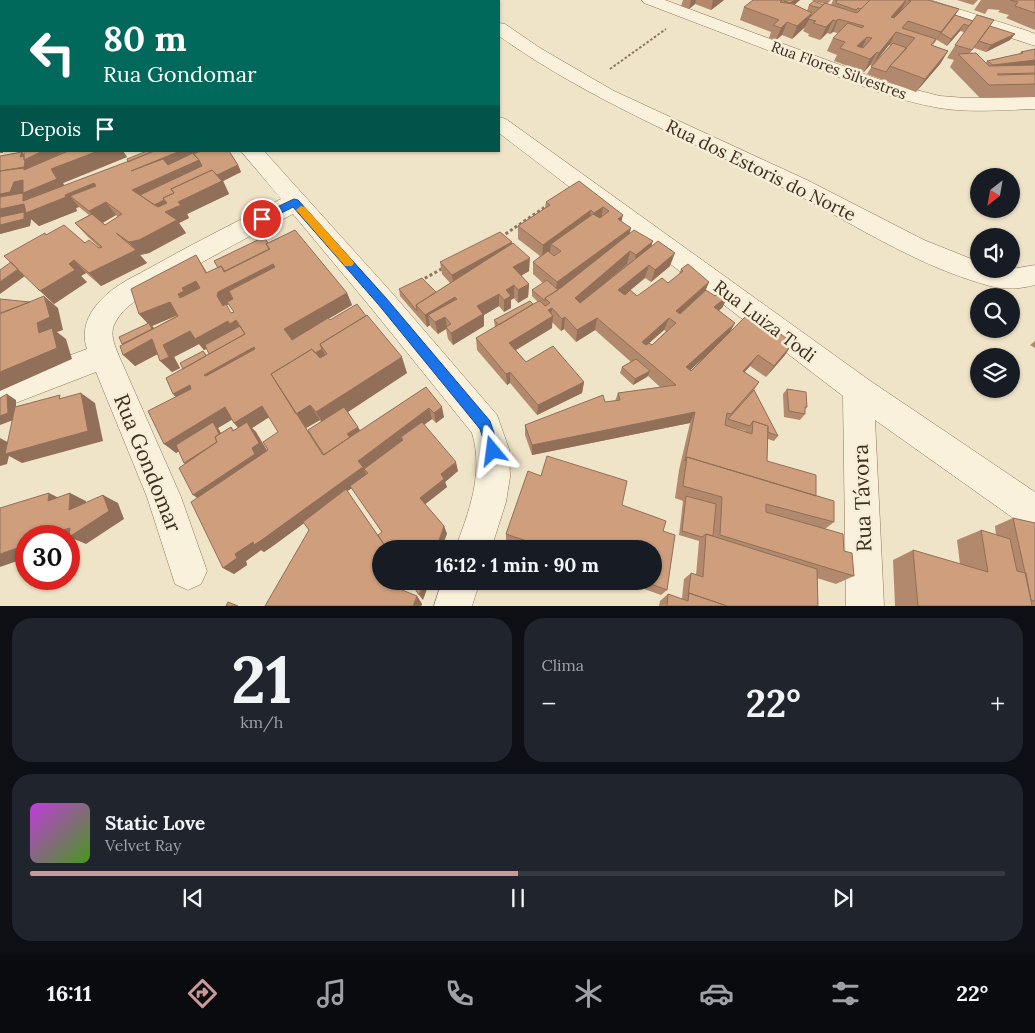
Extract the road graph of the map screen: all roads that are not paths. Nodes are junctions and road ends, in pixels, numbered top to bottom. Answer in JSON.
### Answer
{"nodes":[{"id":1,"x":650,"y":0,"type":"edge"},
{"id":2,"x":913,"y":0,"type":"edge"},
{"id":3,"x":500,"y":29,"type":"edge"},
{"id":4,"x":1035,"y":41,"type":"edge"},
{"id":5,"x":1035,"y":103,"type":"edge"},
{"id":6,"x":500,"y":124,"type":"edge"},
{"id":7,"x":253,"y":152,"type":"edge"},
{"id":8,"x":294,"y":202,"type":"junction"},
{"id":9,"x":1035,"y":275,"type":"edge"},
{"id":10,"x":104,"y":356,"type":"junction"},
{"id":11,"x":858,"y":390,"type":"junction"},
{"id":12,"x":0,"y":395,"type":"edge"},
{"id":13,"x":1035,"y":514,"type":"edge"},
{"id":14,"x":476,"y":540,"type":"edge"},
{"id":15,"x":188,"y":571,"type":"dead end"},
{"id":16,"x":458,"y":590,"type":"edge"},
{"id":17,"x":453,"y":606,"type":"edge"},
{"id":18,"x":866,"y":606,"type":"edge"}],
"edges":[{"from":1,"to":5,"type":"street","name":"Rua Flores Silvestres"},
{"from":2,"to":4,"type":"street"},
{"from":3,"to":9,"type":"street","name":"Rua dos Estoris do Norte"},
{"from":6,"to":11,"type":"street","name":"Rua Luiza Todi"},
{"from":7,"to":8,"type":"street"},
{"from":8,"to":10,"type":"street","name":"Rua Gondomar"},
{"from":8,"to":14,"type":"street"},
{"from":10,"to":12,"type":"street"},
{"from":10,"to":15,"type":"street","name":"Rua Gondomar"},
{"from":11,"to":13,"type":"street","name":"Rua Luiza Todi"},
{"from":11,"to":18,"type":"street","name":"Rua Távora"},
{"from":16,"to":17,"type":"street"}]}
